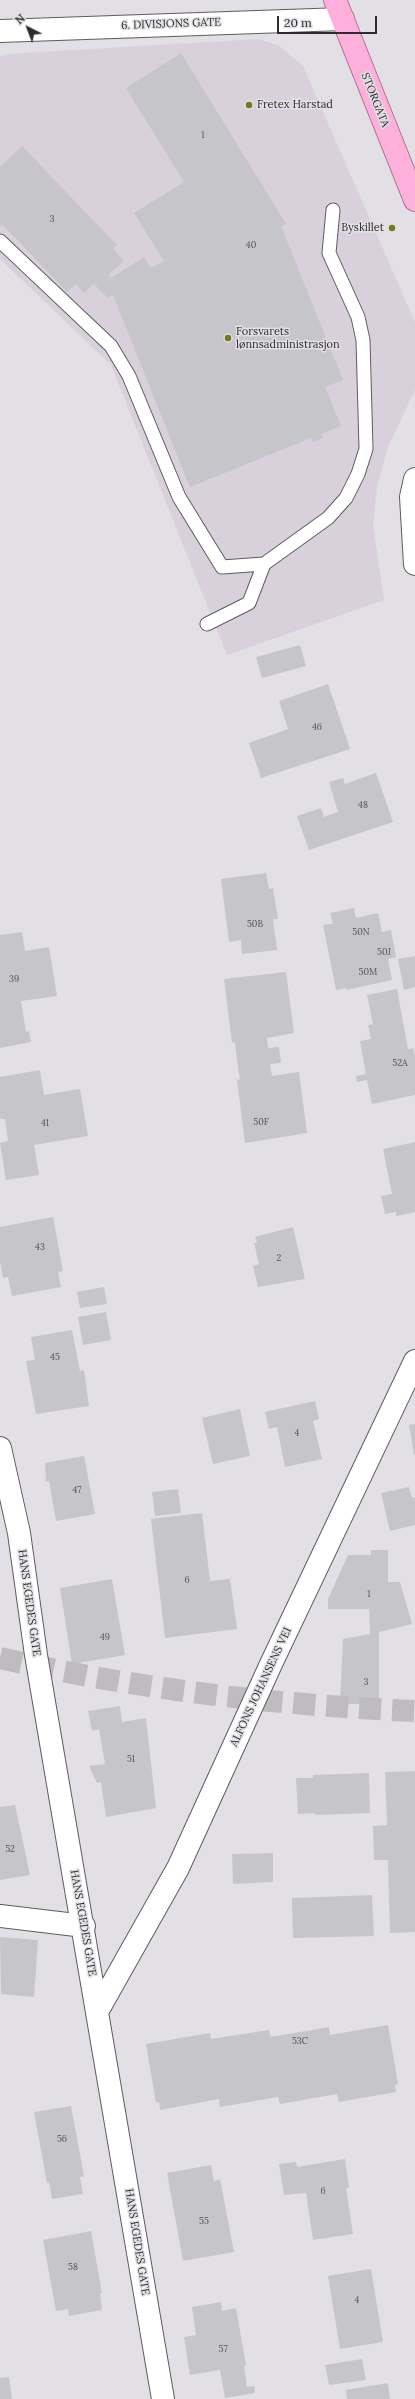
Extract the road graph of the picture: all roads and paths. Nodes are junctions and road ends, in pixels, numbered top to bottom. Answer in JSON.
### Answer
{"nodes":[{"id":1,"x":339,"y":9,"type":"edge"},
{"id":2,"x":0,"y":31,"type":"edge"},
{"id":3,"x":415,"y":200,"type":"edge"},
{"id":4,"x":333,"y":210,"type":"dead end"},
{"id":5,"x":0,"y":241,"type":"edge"},
{"id":6,"x":414,"y":490,"type":"edge"},
{"id":7,"x":264,"y":564,"type":"junction"},
{"id":8,"x":415,"y":564,"type":"edge"},
{"id":9,"x":207,"y":624,"type":"dead end"},
{"id":10,"x":415,"y":1361,"type":"edge"},
{"id":11,"x":0,"y":1448,"type":"edge"},
{"id":12,"x":0,"y":1916,"type":"edge"},
{"id":13,"x":84,"y":1926,"type":"junction"},
{"id":14,"x":98,"y":2010,"type":"junction"},
{"id":15,"x":163,"y":2399,"type":"edge"}],
"edges":[{"from":1,"to":2,"type":"street","name":"6. DIVISJONS GATE"},
{"from":1,"to":3,"type":"highway","name":"STORGATA"},
{"from":4,"to":7,"type":"lane"},
{"from":5,"to":7,"type":"lane"},
{"from":6,"to":8,"type":"street"},
{"from":7,"to":9,"type":"lane"},
{"from":10,"to":14,"type":"street","name":"ALFONS JOHANSENS VEI"},
{"from":11,"to":13,"type":"street","name":"HANS EGEDES GATE"},
{"from":12,"to":13,"type":"street"},
{"from":13,"to":14,"type":"street","name":"HANS EGEDES GATE"},
{"from":14,"to":15,"type":"street","name":"HANS EGEDES GATE"}]}
